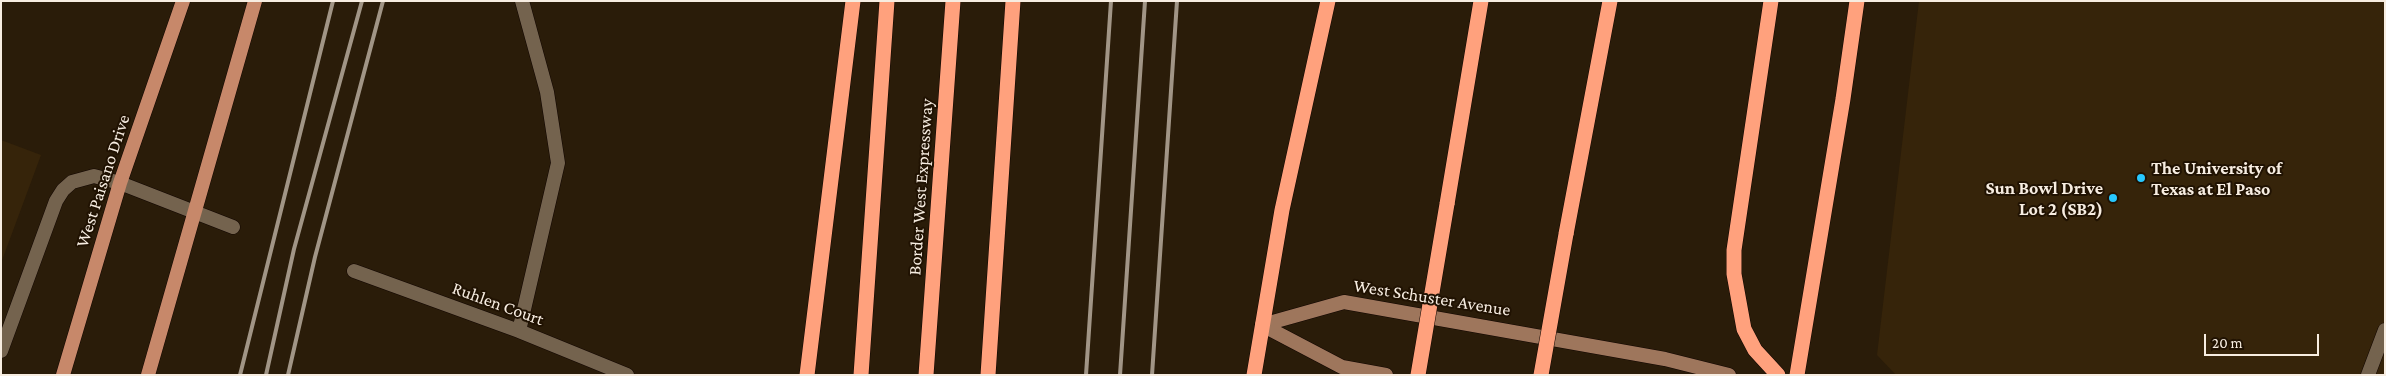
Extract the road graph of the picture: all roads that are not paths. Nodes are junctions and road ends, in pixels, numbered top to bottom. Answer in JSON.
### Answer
{"nodes":[{"id":1,"x":183,"y":1,"type":"edge"},
{"id":2,"x":255,"y":1,"type":"edge"},
{"id":3,"x":522,"y":1,"type":"edge"},
{"id":4,"x":854,"y":1,"type":"edge"},
{"id":5,"x":887,"y":1,"type":"edge"},
{"id":6,"x":953,"y":1,"type":"edge"},
{"id":7,"x":1013,"y":1,"type":"edge"},
{"id":8,"x":1328,"y":1,"type":"edge"},
{"id":9,"x":1481,"y":1,"type":"edge"},
{"id":10,"x":1610,"y":1,"type":"edge"},
{"id":11,"x":1771,"y":1,"type":"edge"},
{"id":12,"x":1857,"y":1,"type":"edge"},
{"id":13,"x":120,"y":183,"type":"junction"},
{"id":14,"x":194,"y":212,"type":"junction"},
{"id":15,"x":233,"y":227,"type":"dead end"},
{"id":16,"x":354,"y":271,"type":"dead end"},
{"id":17,"x":1262,"y":325,"type":"junction"},
{"id":18,"x":2385,"y":330,"type":"edge"},
{"id":19,"x":519,"y":331,"type":"junction"},
{"id":20,"x":1,"y":351,"type":"edge"},
{"id":21,"x":63,"y":375,"type":"edge"},
{"id":22,"x":148,"y":375,"type":"edge"},
{"id":23,"x":627,"y":375,"type":"edge"},
{"id":24,"x":807,"y":375,"type":"edge"},
{"id":25,"x":861,"y":375,"type":"edge"},
{"id":26,"x":926,"y":375,"type":"edge"},
{"id":27,"x":988,"y":375,"type":"edge"},
{"id":28,"x":1254,"y":375,"type":"edge"},
{"id":29,"x":1386,"y":375,"type":"edge"},
{"id":30,"x":1418,"y":375,"type":"edge"},
{"id":31,"x":1541,"y":375,"type":"edge"},
{"id":32,"x":1729,"y":375,"type":"edge"},
{"id":33,"x":1778,"y":375,"type":"edge"},
{"id":34,"x":1797,"y":375,"type":"edge"},
{"id":35,"x":2368,"y":375,"type":"edge"}],
"edges":[{"from":1,"to":13,"type":"main road","name":"West Paisano Drive"},
{"from":2,"to":14,"type":"main road"},
{"from":3,"to":19,"type":"street"},
{"from":4,"to":24,"type":"highway"},
{"from":5,"to":25,"type":"highway"},
{"from":6,"to":26,"type":"highway","name":"Border West Expressway"},
{"from":7,"to":27,"type":"highway"},
{"from":8,"to":17,"type":"highway"},
{"from":9,"to":30,"type":"highway","bridge":true},
{"from":10,"to":31,"type":"highway","bridge":true},
{"from":11,"to":33,"type":"highway"},
{"from":12,"to":34,"type":"highway"},
{"from":13,"to":14,"type":"street"},
{"from":13,"to":20,"type":"street"},
{"from":13,"to":21,"type":"main road","name":"West Paisano Drive"},
{"from":14,"to":15,"type":"street"},
{"from":14,"to":22,"type":"main road"},
{"from":16,"to":19,"type":"street","name":"Ruhlen Court"},
{"from":17,"to":28,"type":"highway"},
{"from":17,"to":29,"type":"main road"},
{"from":17,"to":32,"type":"main road","name":"West Schuster Avenue"},
{"from":18,"to":35,"type":"street"},
{"from":19,"to":23,"type":"street","name":"Ruhlen Court"}]}
